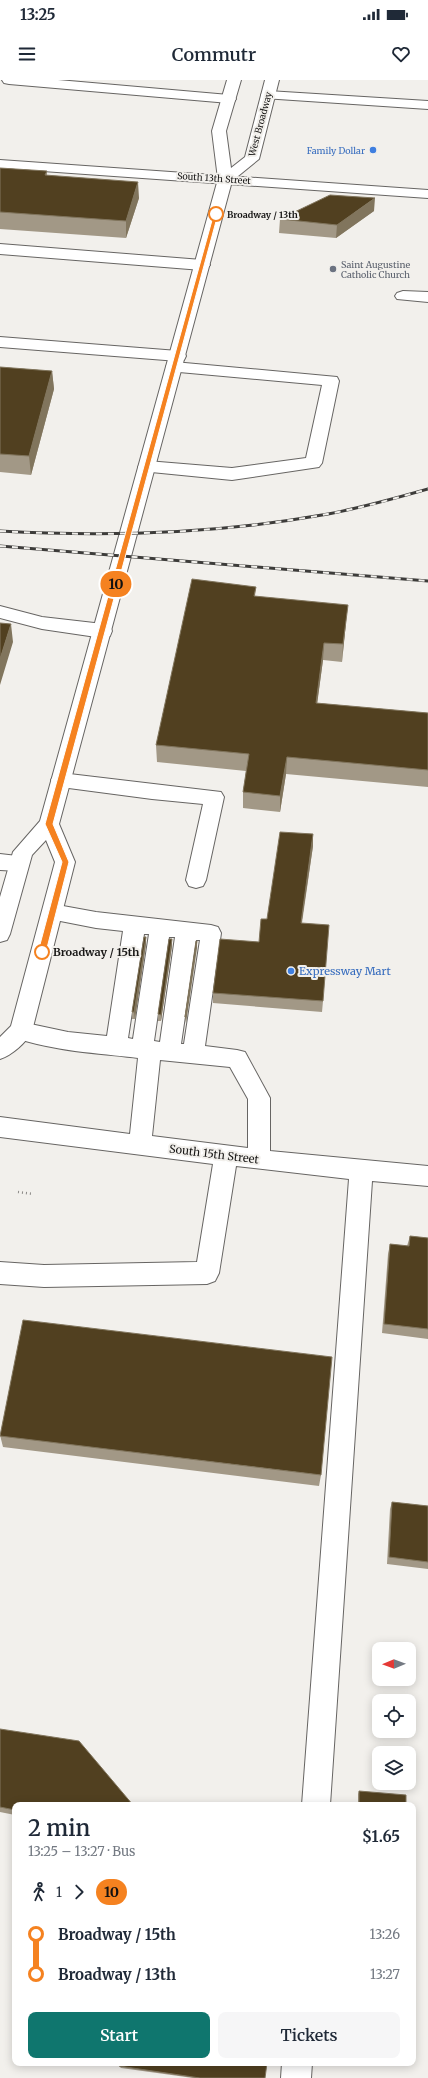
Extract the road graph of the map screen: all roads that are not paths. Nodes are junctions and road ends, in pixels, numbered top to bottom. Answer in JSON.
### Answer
{"nodes":[{"id":1,"x":9,"y":80,"type":"edge"},
{"id":2,"x":234,"y":80,"type":"edge"},
{"id":3,"x":272,"y":80,"type":"edge"},
{"id":4,"x":268,"y":95,"type":"junction"},
{"id":5,"x":229,"y":100,"type":"junction"},
{"id":6,"x":428,"y":105,"type":"edge"},
{"id":7,"x":0,"y":164,"type":"edge"},
{"id":8,"x":226,"y":179,"type":"junction"},
{"id":9,"x":428,"y":194,"type":"edge"},
{"id":10,"x":0,"y":249,"type":"edge"},
{"id":11,"x":202,"y":265,"type":"junction"},
{"id":12,"x":403,"y":296,"type":"dead end"},
{"id":13,"x":428,"y":297,"type":"edge"},
{"id":14,"x":0,"y":342,"type":"edge"},
{"id":15,"x":176,"y":361,"type":"junction"},
{"id":16,"x":147,"y":467,"type":"junction"},
{"id":17,"x":0,"y":612,"type":"edge"},
{"id":18,"x":103,"y":631,"type":"junction"},
{"id":19,"x":61,"y":780,"type":"junction"},
{"id":20,"x":49,"y":824,"type":"junction"},
{"id":21,"x":10,"y":863,"type":"edge"},
{"id":22,"x":196,"y":880,"type":"dead end"},
{"id":23,"x":52,"y":912,"type":"junction"},
{"id":24,"x":135,"y":924,"type":"junction"},
{"id":25,"x":160,"y":927,"type":"junction"},
{"id":26,"x":187,"y":930,"type":"junction"},
{"id":27,"x":0,"y":934,"type":"edge"},
{"id":28,"x":21,"y":1031,"type":"junction"},
{"id":29,"x":116,"y":1046,"type":"junction"},
{"id":30,"x":0,"y":1050,"type":"edge"},
{"id":31,"x":153,"y":1050,"type":"junction"},
{"id":32,"x":193,"y":1054,"type":"junction"},
{"id":33,"x":0,"y":1127,"type":"edge"},
{"id":34,"x":140,"y":1145,"type":"junction"},
{"id":35,"x":226,"y":1156,"type":"junction"},
{"id":36,"x":258,"y":1160,"type":"junction"},
{"id":37,"x":361,"y":1170,"type":"junction"},
{"id":38,"x":428,"y":1176,"type":"edge"},
{"id":39,"x":0,"y":1273,"type":"edge"},
{"id":40,"x":316,"y":1802,"type":"edge"},
{"id":41,"x":297,"y":2066,"type":"edge"},
{"id":42,"x":296,"y":2078,"type":"edge"}],
"edges":[{"from":1,"to":5,"type":"main road"},
{"from":2,"to":5,"type":"main road"},
{"from":3,"to":4,"type":"main road","name":"West Broadway"},
{"from":4,"to":6,"type":"main road"},
{"from":4,"to":8,"type":"main road","name":"West Broadway"},
{"from":5,"to":8,"type":"main road"},
{"from":7,"to":8,"type":"main road","name":"South 13th Street"},
{"from":8,"to":9,"type":"main road","name":"South 13th Street"},
{"from":8,"to":11,"type":"main road"},
{"from":10,"to":11,"type":"main road"},
{"from":11,"to":15,"type":"main road"},
{"from":12,"to":13,"type":"main road"},
{"from":14,"to":15,"type":"main road"},
{"from":15,"to":16,"type":"main road"},
{"from":15,"to":16,"type":"main road"},
{"from":16,"to":18,"type":"main road"},
{"from":17,"to":18,"type":"main road"},
{"from":18,"to":19,"type":"main road"},
{"from":19,"to":20,"type":"main road"},
{"from":19,"to":22,"type":"main road"},
{"from":20,"to":21,"type":"main road"},
{"from":20,"to":23,"type":"main road"},
{"from":21,"to":27,"type":"main road"},
{"from":23,"to":24,"type":"main road"},
{"from":23,"to":28,"type":"main road"},
{"from":24,"to":25,"type":"main road"},
{"from":24,"to":29,"type":"main road"},
{"from":25,"to":26,"type":"main road"},
{"from":25,"to":31,"type":"main road"},
{"from":26,"to":31,"type":"main road"},
{"from":26,"to":32,"type":"main road"},
{"from":28,"to":29,"type":"main road"},
{"from":28,"to":30,"type":"main road"},
{"from":29,"to":31,"type":"main road"},
{"from":31,"to":32,"type":"main road"},
{"from":31,"to":34,"type":"main road"},
{"from":32,"to":36,"type":"main road"},
{"from":33,"to":34,"type":"main road","name":"South 15th Street"},
{"from":34,"to":35,"type":"main road","name":"South 15th Street"},
{"from":35,"to":36,"type":"main road","name":"South 15th Street"},
{"from":35,"to":39,"type":"main road"},
{"from":36,"to":37,"type":"main road","name":"South 15th Street"},
{"from":37,"to":38,"type":"main road","name":"South 15th Street"},
{"from":37,"to":40,"type":"main road"},
{"from":41,"to":42,"type":"main road"}]}
